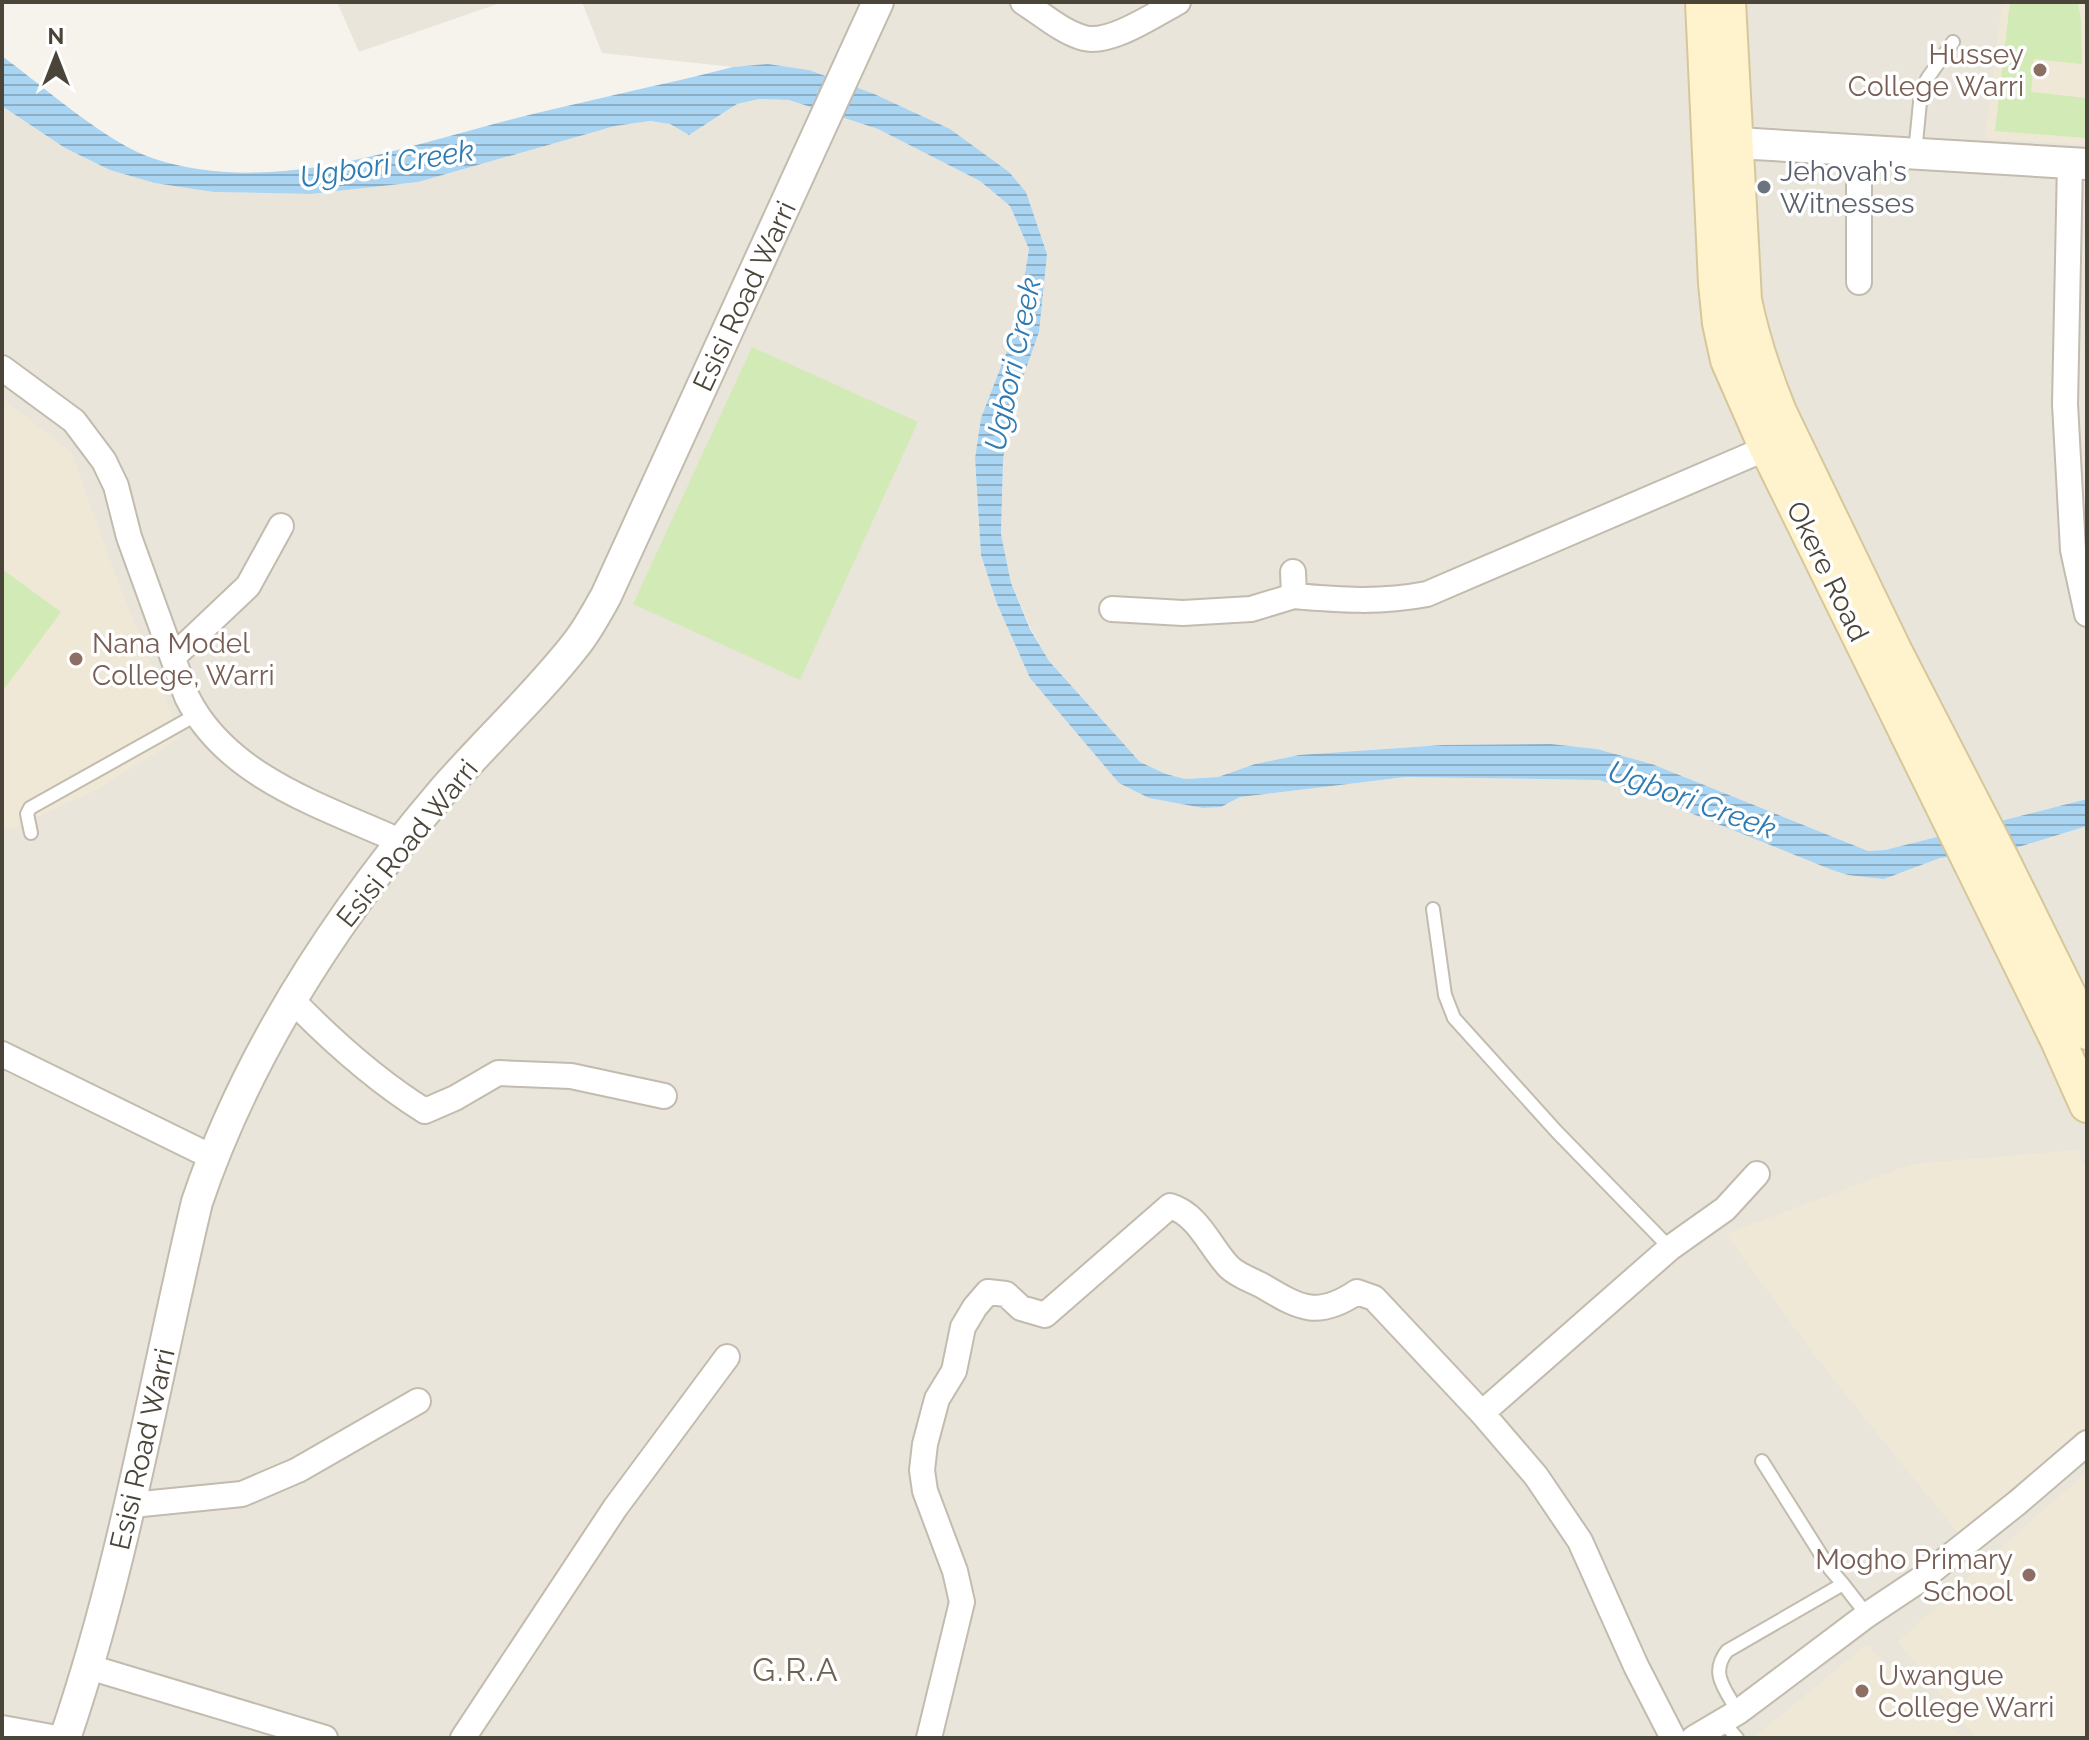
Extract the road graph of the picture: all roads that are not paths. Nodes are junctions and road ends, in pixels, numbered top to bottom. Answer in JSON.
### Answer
{"nodes":[{"id":1,"x":878,"y":2,"type":"edge"},
{"id":2,"x":1023,"y":2,"type":"edge"},
{"id":3,"x":1178,"y":2,"type":"edge"},
{"id":4,"x":1703,"y":2,"type":"edge"},
{"id":5,"x":1728,"y":2,"type":"edge"},
{"id":6,"x":1953,"y":42,"type":"dead end"},
{"id":7,"x":1737,"y":143,"type":"junction"},
{"id":8,"x":1859,"y":150,"type":"junction"},
{"id":9,"x":1915,"y":154,"type":"junction"},
{"id":10,"x":2078,"y":164,"type":"edge"},
{"id":11,"x":1859,"y":282,"type":"dead end"},
{"id":12,"x":2,"y":368,"type":"edge"},
{"id":13,"x":2076,"y":404,"type":"edge"},
{"id":14,"x":1767,"y":448,"type":"junction"},
{"id":15,"x":281,"y":526,"type":"dead end"},
{"id":16,"x":1112,"y":609,"type":"dead end"},
{"id":17,"x":2087,"y":614,"type":"edge"},
{"id":18,"x":173,"y":657,"type":"junction"},
{"id":19,"x":196,"y":715,"type":"junction"},
{"id":20,"x":1964,"y":816,"type":"junction"},
{"id":21,"x":31,"y":833,"type":"dead end"},
{"id":22,"x":402,"y":842,"type":"junction"},
{"id":23,"x":1433,"y":909,"type":"dead end"},
{"id":24,"x":292,"y":1000,"type":"junction"},
{"id":25,"x":2087,"y":1032,"type":"edge"},
{"id":26,"x":2,"y":1054,"type":"edge"},
{"id":27,"x":664,"y":1096,"type":"dead end"},
{"id":28,"x":2087,"y":1105,"type":"edge"},
{"id":29,"x":212,"y":1157,"type":"junction"},
{"id":30,"x":1757,"y":1174,"type":"dead end"},
{"id":31,"x":1670,"y":1248,"type":"junction"},
{"id":32,"x":727,"y":1357,"type":"dead end"},
{"id":33,"x":418,"y":1401,"type":"dead end"},
{"id":34,"x":1482,"y":1413,"type":"junction"},
{"id":35,"x":2087,"y":1443,"type":"edge"},
{"id":36,"x":1762,"y":1461,"type":"dead end"},
{"id":37,"x":132,"y":1505,"type":"junction"},
{"id":38,"x":1843,"y":1584,"type":"junction"},
{"id":39,"x":1867,"y":1615,"type":"junction"},
{"id":40,"x":89,"y":1667,"type":"junction"},
{"id":41,"x":1732,"y":1724,"type":"edge"},
{"id":42,"x":2,"y":1728,"type":"edge"},
{"id":43,"x":57,"y":1738,"type":"edge"},
{"id":44,"x":65,"y":1738,"type":"edge"},
{"id":45,"x":325,"y":1738,"type":"edge"},
{"id":46,"x":463,"y":1738,"type":"edge"},
{"id":47,"x":929,"y":1738,"type":"edge"},
{"id":48,"x":1673,"y":1738,"type":"edge"},
{"id":49,"x":1694,"y":1738,"type":"edge"}],
"edges":[{"from":1,"to":22,"type":"street","name":"Esisi Road Warri"},
{"from":2,"to":3,"type":"street"},
{"from":4,"to":14,"type":"main road","name":"Okere Road"},
{"from":5,"to":7,"type":"main road","name":"Okere Road"},
{"from":6,"to":9,"type":"lane"},
{"from":7,"to":8,"type":"street"},
{"from":7,"to":20,"type":"main road","name":"Okere Road"},
{"from":8,"to":9,"type":"street"},
{"from":8,"to":11,"type":"street"},
{"from":9,"to":10,"type":"street"},
{"from":10,"to":13,"type":"street"},
{"from":12,"to":18,"type":"street"},
{"from":13,"to":17,"type":"street"},
{"from":14,"to":16,"type":"street"},
{"from":14,"to":20,"type":"main road","name":"Okere Road"},
{"from":15,"to":18,"type":"street"},
{"from":18,"to":19,"type":"street"},
{"from":19,"to":21,"type":"lane"},
{"from":19,"to":22,"type":"street"},
{"from":20,"to":25,"type":"main road","name":"Okere Road"},
{"from":20,"to":28,"type":"main road","name":"Okere Road"},
{"from":22,"to":24,"type":"street","name":"Esisi Road Warri"},
{"from":23,"to":31,"type":"lane"},
{"from":24,"to":27,"type":"street"},
{"from":24,"to":29,"type":"street","name":"Esisi Road Warri"},
{"from":26,"to":29,"type":"street"},
{"from":29,"to":37,"type":"street","name":"Esisi Road Warri"},
{"from":30,"to":31,"type":"street"},
{"from":31,"to":34,"type":"street"},
{"from":32,"to":46,"type":"street"},
{"from":33,"to":37,"type":"street"},
{"from":34,"to":47,"type":"street"},
{"from":34,"to":48,"type":"street"},
{"from":35,"to":39,"type":"street"},
{"from":36,"to":38,"type":"lane"},
{"from":37,"to":40,"type":"street","name":"Esisi Road Warri"},
{"from":38,"to":39,"type":"lane"},
{"from":38,"to":41,"type":"lane"},
{"from":39,"to":41,"type":"street"},
{"from":40,"to":44,"type":"street","name":"Esisi Road Warri"},
{"from":40,"to":45,"type":"street"},
{"from":41,"to":49,"type":"street"},
{"from":42,"to":43,"type":"street"}]}
